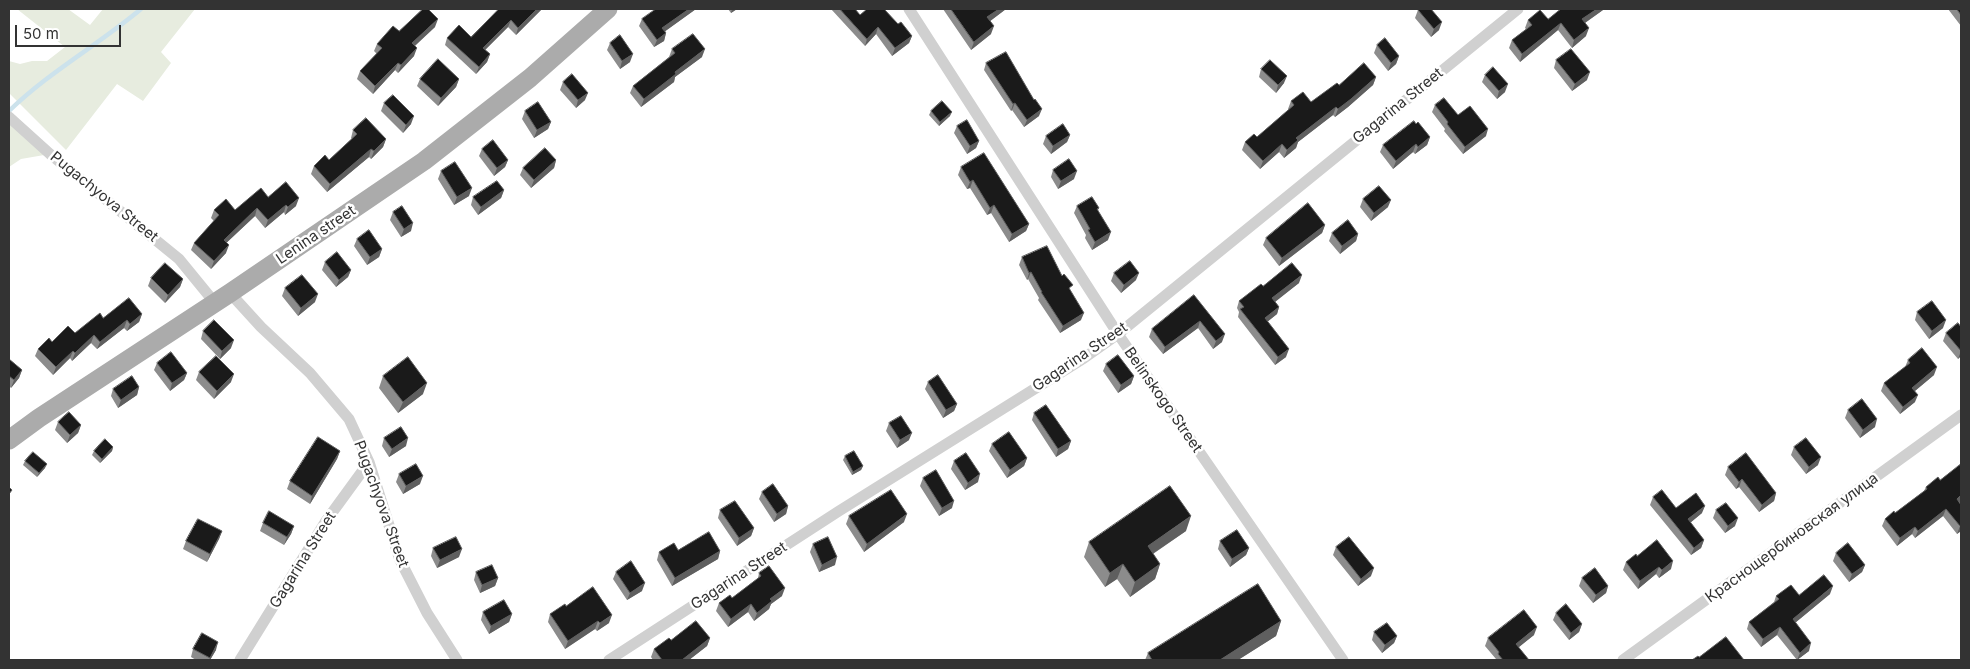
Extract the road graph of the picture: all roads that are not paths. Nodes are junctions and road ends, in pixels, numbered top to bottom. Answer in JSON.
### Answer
{"nodes":[{"id":1,"x":608,"y":9,"type":"edge"},
{"id":2,"x":908,"y":9,"type":"edge"},
{"id":3,"x":1518,"y":9,"type":"edge"},
{"id":4,"x":12,"y":120,"type":"edge"},
{"id":5,"x":222,"y":298,"type":"junction"},
{"id":6,"x":1118,"y":334,"type":"junction"},
{"id":7,"x":1961,"y":415,"type":"edge"},
{"id":8,"x":9,"y":440,"type":"edge"},
{"id":9,"x":369,"y":462,"type":"junction"},
{"id":10,"x":240,"y":660,"type":"edge"},
{"id":11,"x":457,"y":660,"type":"edge"},
{"id":12,"x":609,"y":660,"type":"edge"},
{"id":13,"x":1343,"y":660,"type":"edge"},
{"id":14,"x":1623,"y":660,"type":"edge"}],
"edges":[{"from":1,"to":5,"type":"main road","name":"Lenina street"},
{"from":2,"to":6,"type":"street","name":"Belinskogo Street"},
{"from":3,"to":6,"type":"street","name":"Gagarina Street"},
{"from":4,"to":5,"type":"street","name":"Pugachyova Street"},
{"from":5,"to":8,"type":"main road","name":"Lenina street"},
{"from":5,"to":9,"type":"street","name":"Pugachyova Street"},
{"from":6,"to":12,"type":"street","name":"Gagarina Street"},
{"from":6,"to":13,"type":"street","name":"Belinskogo Street"},
{"from":7,"to":14,"type":"street","name":"Краснощербиновская улица"},
{"from":9,"to":10,"type":"street","name":"Gagarina Street"},
{"from":9,"to":11,"type":"street","name":"Pugachyova Street"}]}
